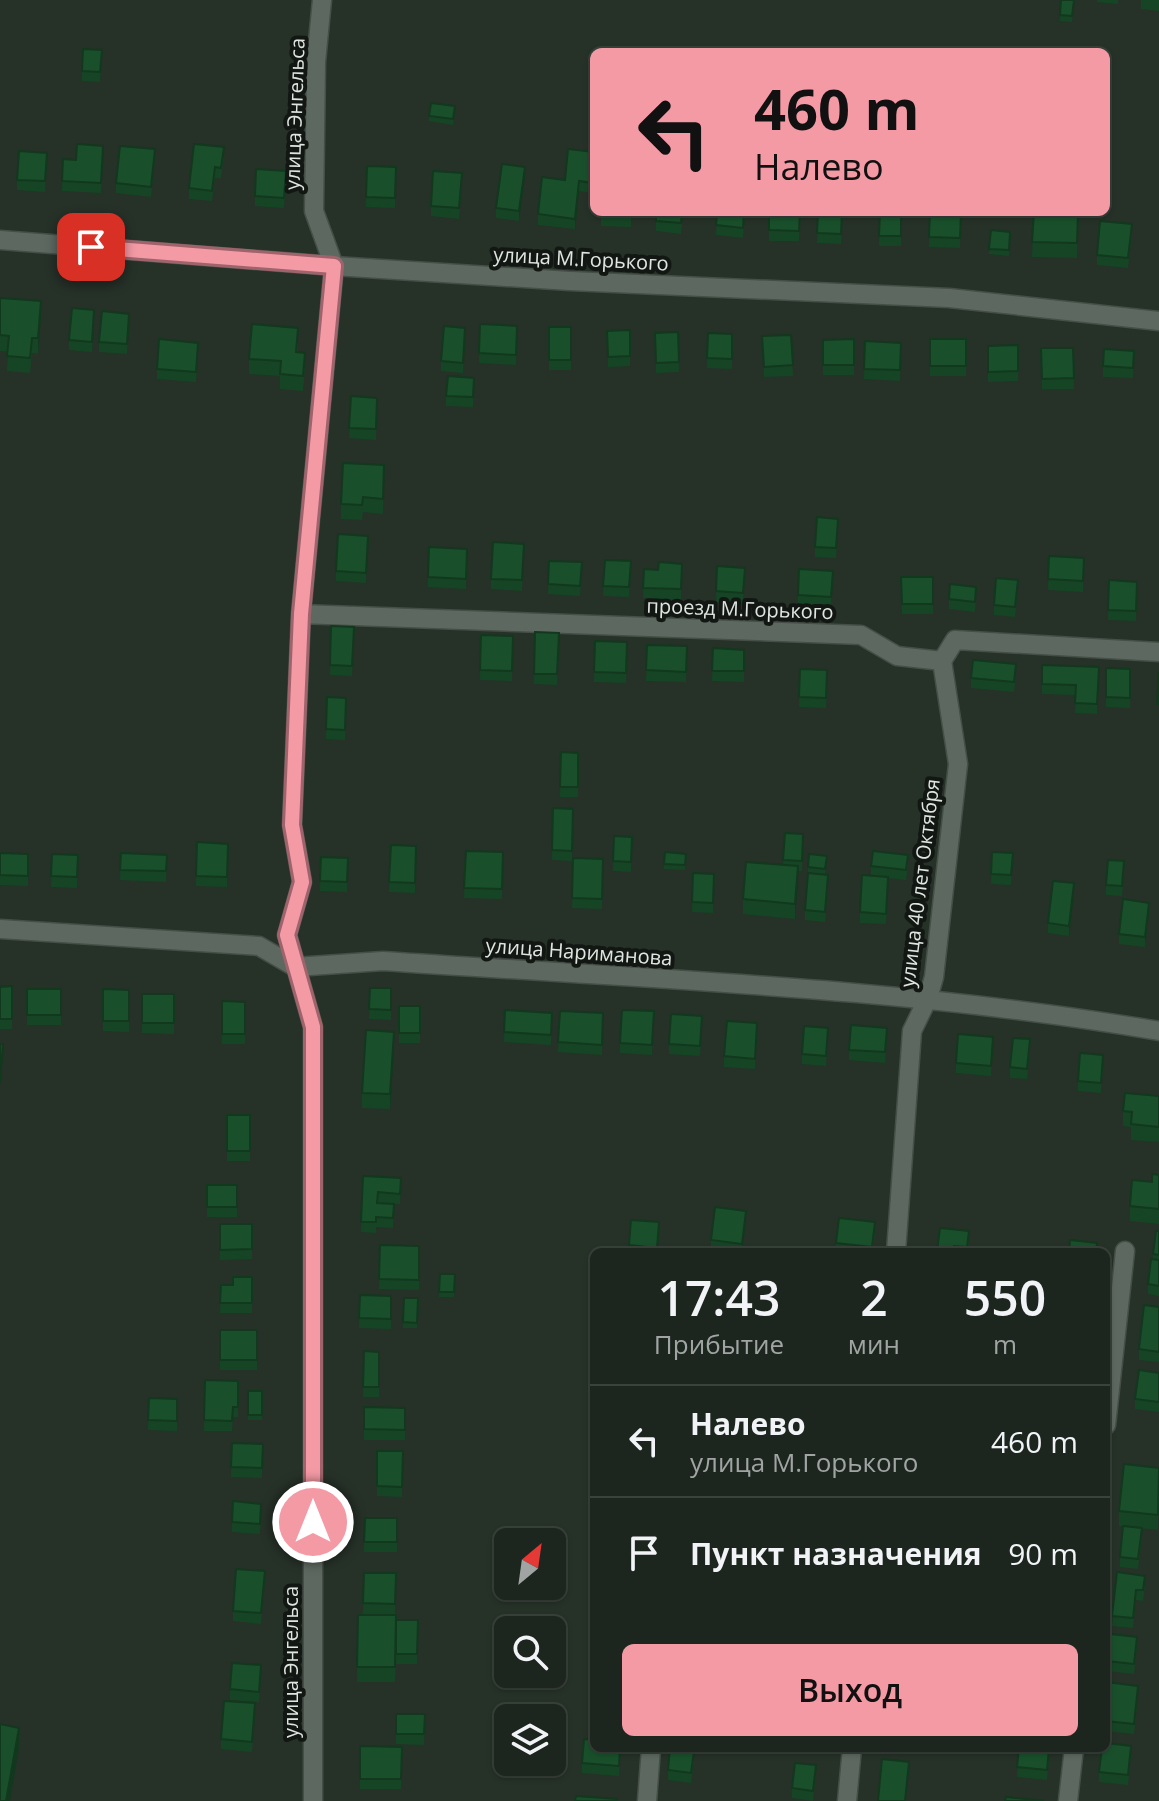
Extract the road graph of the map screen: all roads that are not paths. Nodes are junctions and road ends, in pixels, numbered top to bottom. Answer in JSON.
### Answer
{"nodes":[{"id":1,"x":322,"y":0,"type":"edge"},
{"id":2,"x":0,"y":240,"type":"edge"},
{"id":3,"x":334,"y":266,"type":"junction"},
{"id":4,"x":1159,"y":321,"type":"edge"},
{"id":5,"x":301,"y":614,"type":"junction"},
{"id":6,"x":1159,"y":652,"type":"edge"},
{"id":7,"x":942,"y":661,"type":"junction"},
{"id":8,"x":0,"y":929,"type":"edge"},
{"id":9,"x":295,"y":967,"type":"junction"},
{"id":10,"x":928,"y":998,"type":"junction"},
{"id":11,"x":1159,"y":1031,"type":"edge"},
{"id":12,"x":896,"y":1248,"type":"edge"},
{"id":13,"x":1125,"y":1251,"type":"dead end"},
{"id":14,"x":1110,"y":1388,"type":"edge"},
{"id":15,"x":651,"y":1752,"type":"edge"},
{"id":16,"x":852,"y":1752,"type":"edge"},
{"id":17,"x":1074,"y":1752,"type":"edge"},
{"id":18,"x":313,"y":1801,"type":"edge"},
{"id":19,"x":647,"y":1801,"type":"edge"},
{"id":20,"x":847,"y":1801,"type":"edge"},
{"id":21,"x":1068,"y":1801,"type":"edge"}],
"edges":[{"from":1,"to":3,"type":"street","name":"улица Энгельса"},
{"from":2,"to":3,"type":"street","name":"улица М.Горького"},
{"from":3,"to":4,"type":"street","name":"улица М.Горького"},
{"from":3,"to":5,"type":"street","name":"улица Энгельса"},
{"from":5,"to":7,"type":"street","name":"проезд М.Горького"},
{"from":5,"to":9,"type":"street","name":"улица Энгельса"},
{"from":6,"to":7,"type":"street"},
{"from":7,"to":10,"type":"street","name":"улица 40 лет Октября"},
{"from":8,"to":9,"type":"street"},
{"from":9,"to":10,"type":"street","name":"улица Нариманова"},
{"from":9,"to":18,"type":"street","name":"улица Энгельса"},
{"from":10,"to":11,"type":"street","name":"улица Нариманова"},
{"from":10,"to":12,"type":"street","name":"улица 40 лет Октября"},
{"from":13,"to":14,"type":"street"},
{"from":15,"to":19,"type":"street"},
{"from":16,"to":20,"type":"street"},
{"from":17,"to":21,"type":"street"}]}
